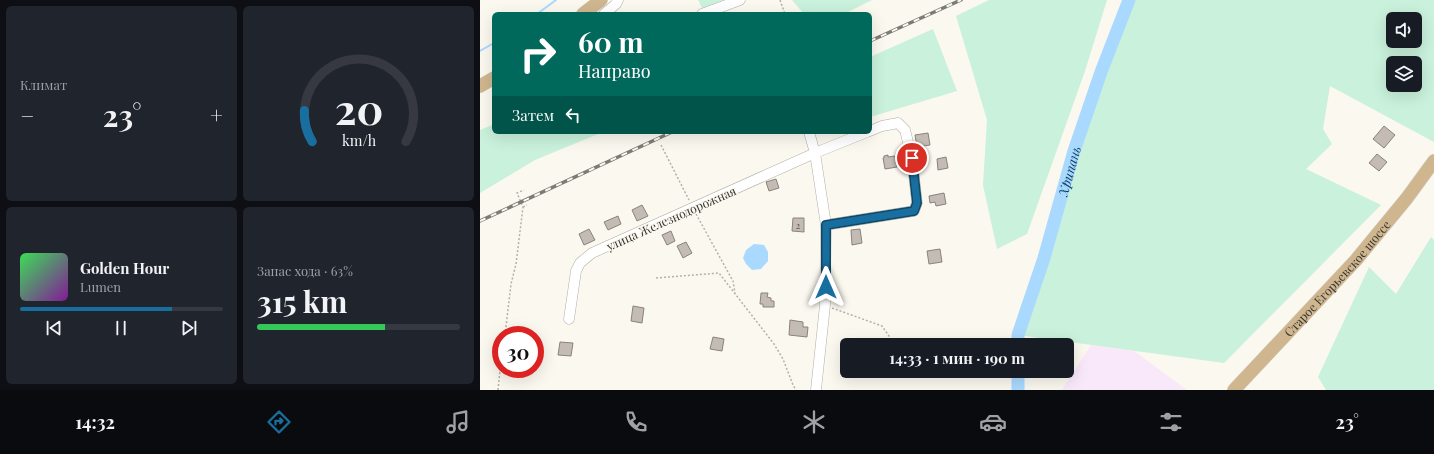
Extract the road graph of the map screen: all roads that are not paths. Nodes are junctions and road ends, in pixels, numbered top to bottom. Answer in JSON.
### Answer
{"nodes":[{"id":1,"x":601,"y":0,"type":"edge"},
{"id":2,"x":618,"y":0,"type":"edge"},
{"id":3,"x":740,"y":0,"type":"edge"},
{"id":4,"x":586,"y":12,"type":"edge"},
{"id":5,"x":606,"y":12,"type":"edge"},
{"id":6,"x":707,"y":12,"type":"edge"},
{"id":7,"x":492,"y":79,"type":"edge"},
{"id":8,"x":480,"y":86,"type":"edge"},
{"id":9,"x":872,"y":130,"type":"edge"},
{"id":10,"x":810,"y":134,"type":"edge"},
{"id":11,"x":862,"y":134,"type":"edge"},
{"id":12,"x":815,"y":153,"type":"junction"},
{"id":13,"x":1434,"y":161,"type":"edge"},
{"id":14,"x":826,"y":225,"type":"junction"},
{"id":15,"x":569,"y":319,"type":"dead end"},
{"id":16,"x":816,"y":390,"type":"edge"},
{"id":17,"x":1234,"y":390,"type":"edge"}],
"edges":[{"from":1,"to":4,"type":"main road"},
{"from":2,"to":5,"type":"street"},
{"from":3,"to":6,"type":"street"},
{"from":7,"to":8,"type":"main road"},
{"from":9,"to":14,"type":"street"},
{"from":10,"to":12,"type":"street"},
{"from":11,"to":12,"type":"street","name":"улица Железнодорожная"},
{"from":12,"to":14,"type":"street"},
{"from":12,"to":15,"type":"street","name":"улица Железнодорожная"},
{"from":13,"to":17,"type":"main road","name":"Старое Егорьевское шоссе"},
{"from":14,"to":16,"type":"street"}]}
